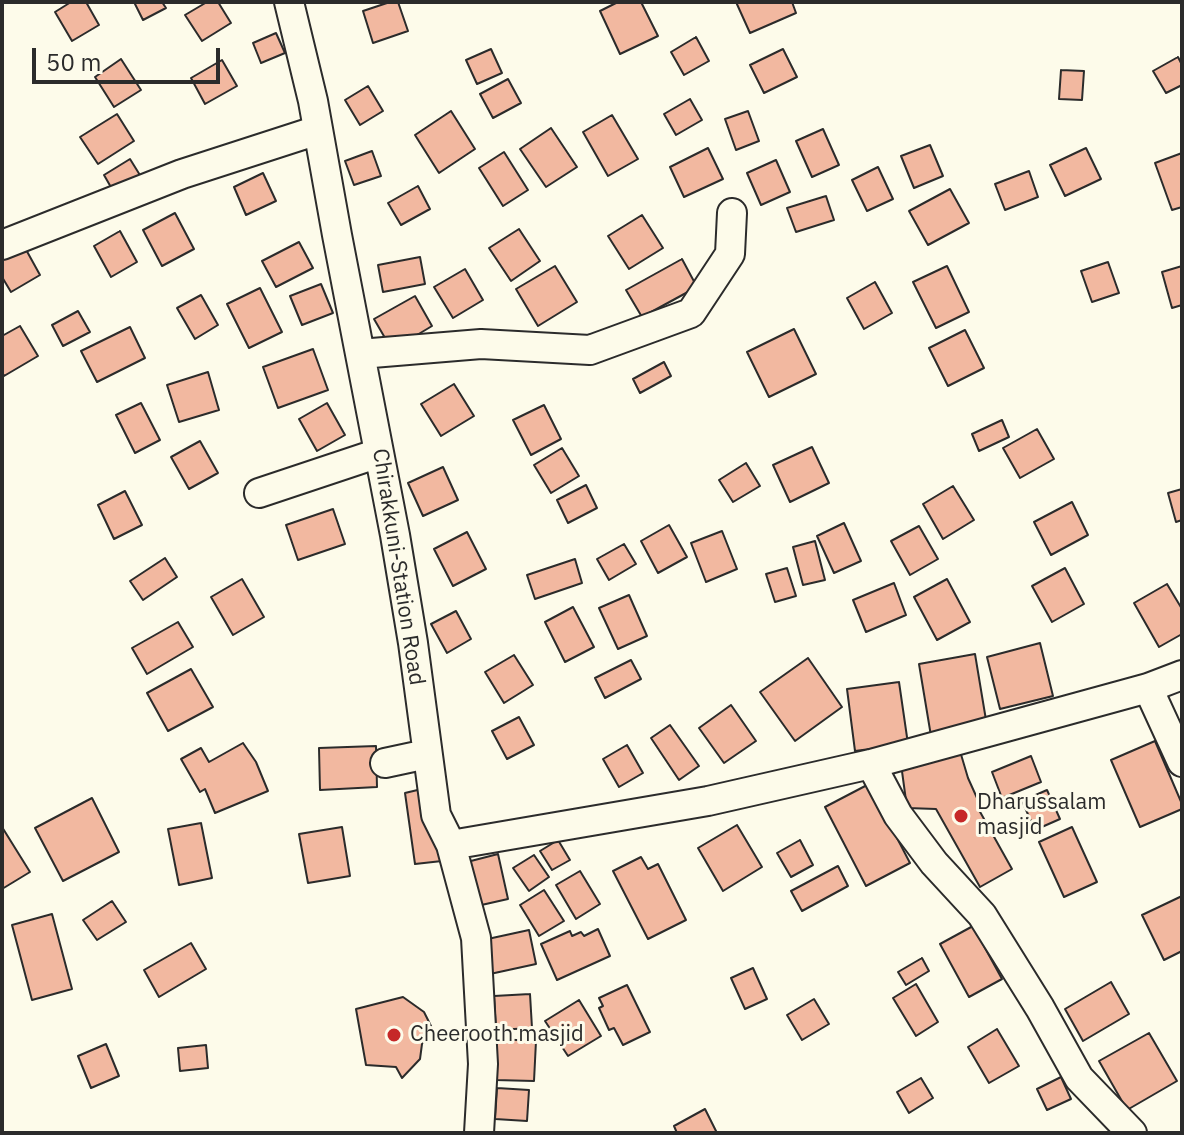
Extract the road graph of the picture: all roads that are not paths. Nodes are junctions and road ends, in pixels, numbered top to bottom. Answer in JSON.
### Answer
{"nodes":[{"id":1,"x":289,"y":2,"type":"edge"},
{"id":2,"x":318,"y":130,"type":"junction"},
{"id":3,"x":732,"y":213,"type":"dead end"},
{"id":4,"x":2,"y":245,"type":"edge"},
{"id":5,"x":360,"y":354,"type":"junction"},
{"id":6,"x":379,"y":453,"type":"junction"},
{"id":7,"x":259,"y":493,"type":"dead end"},
{"id":8,"x":1182,"y":675,"type":"edge"},
{"id":9,"x":1148,"y":688,"type":"junction"},
{"id":10,"x":427,"y":754,"type":"junction"},
{"id":11,"x":1182,"y":762,"type":"edge"},
{"id":12,"x":385,"y":763,"type":"dead end"},
{"id":13,"x":871,"y":764,"type":"junction"},
{"id":14,"x":451,"y":845,"type":"junction"},
{"id":15,"x":479,"y":1133,"type":"edge"},
{"id":16,"x":1132,"y":1133,"type":"edge"}],
"edges":[{"from":1,"to":2,"type":"street","name":"Chirakkuni-Station Road"},
{"from":2,"to":4,"type":"street"},
{"from":2,"to":5,"type":"street","name":"Chirakkuni-Station Road"},
{"from":3,"to":5,"type":"street"},
{"from":5,"to":6,"type":"street","name":"Chirakkuni-Station Road"},
{"from":6,"to":7,"type":"street"},
{"from":6,"to":10,"type":"street","name":"Chirakkuni-Station Road"},
{"from":8,"to":9,"type":"street"},
{"from":9,"to":11,"type":"street"},
{"from":9,"to":13,"type":"street"},
{"from":10,"to":12,"type":"street"},
{"from":10,"to":14,"type":"street","name":"Chirakkuni-Station Road"},
{"from":13,"to":14,"type":"street"},
{"from":13,"to":16,"type":"street"},
{"from":14,"to":15,"type":"street","name":"Chirakkuni-Station Road"}]}
